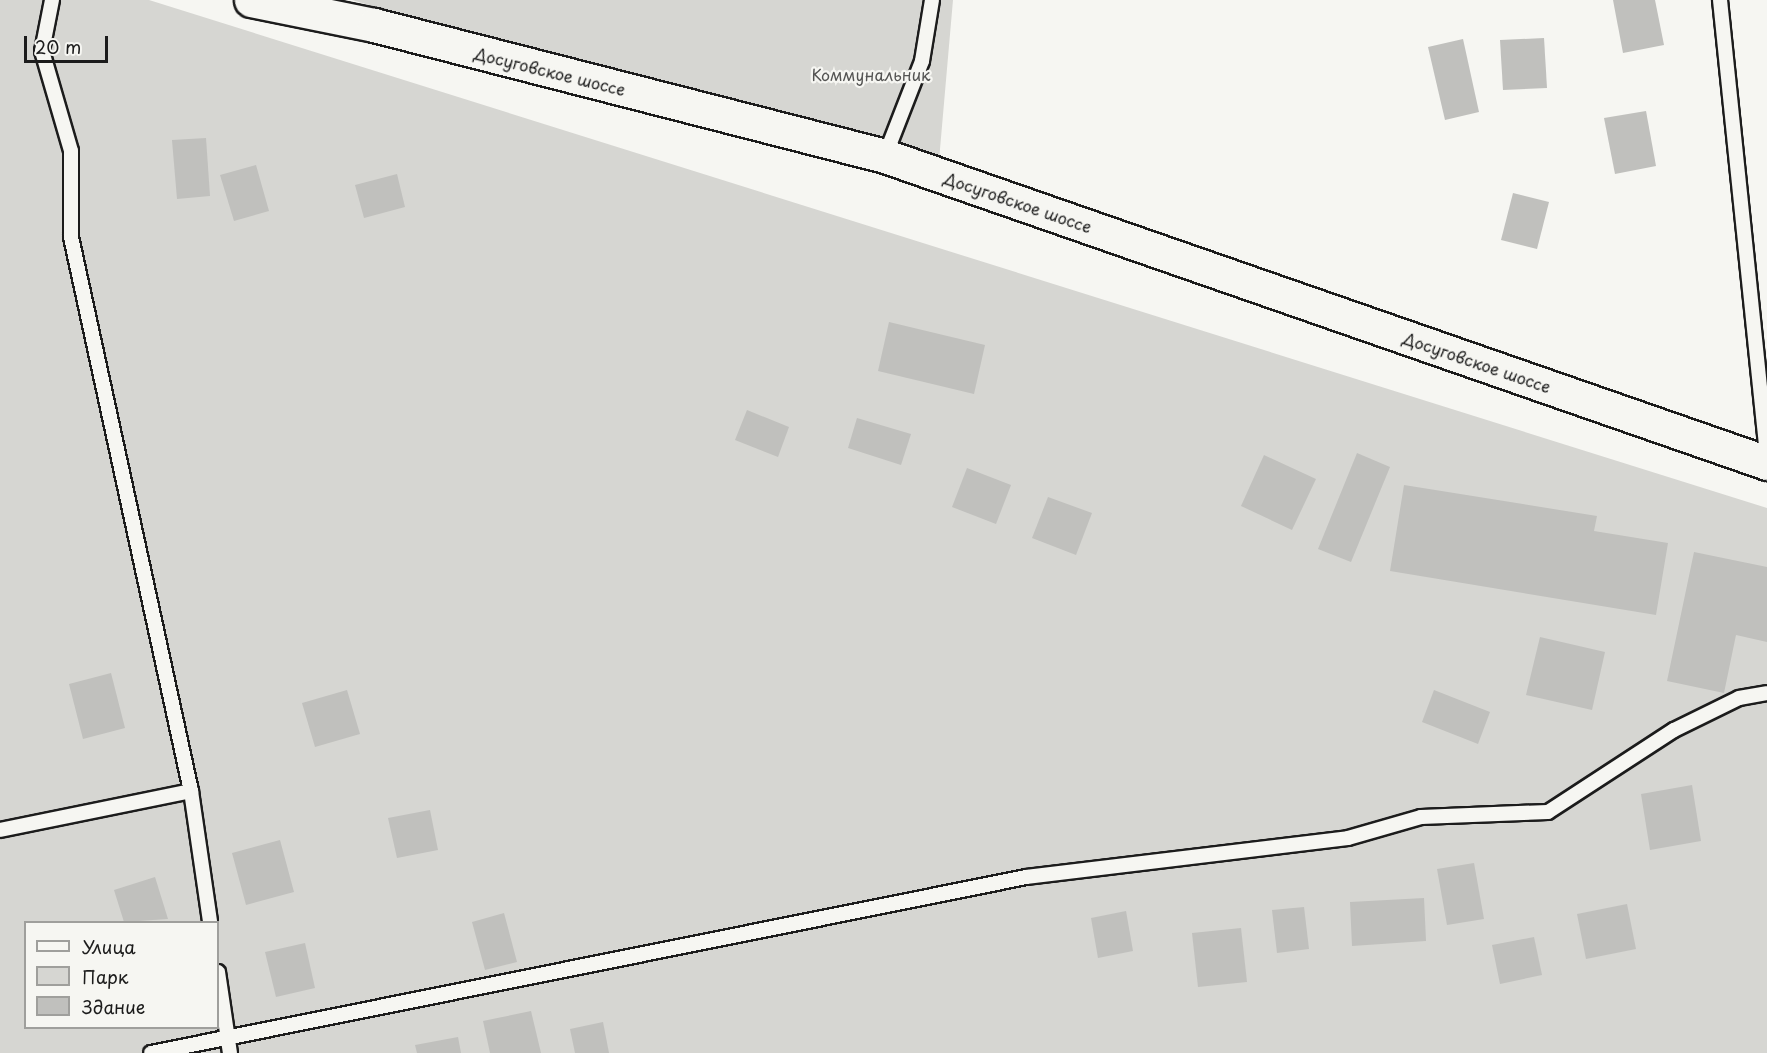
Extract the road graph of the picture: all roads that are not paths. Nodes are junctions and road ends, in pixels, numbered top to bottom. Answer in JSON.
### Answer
{"nodes":[{"id":1,"x":52,"y":0,"type":"edge"},
{"id":2,"x":251,"y":0,"type":"edge"},
{"id":3,"x":932,"y":0,"type":"edge"},
{"id":4,"x":1720,"y":0,"type":"edge"},
{"id":5,"x":885,"y":156,"type":"junction"},
{"id":6,"x":1767,"y":456,"type":"edge"},
{"id":7,"x":1767,"y":463,"type":"edge"},
{"id":8,"x":1767,"y":693,"type":"edge"},
{"id":9,"x":191,"y":791,"type":"junction"},
{"id":10,"x":0,"y":830,"type":"edge"},
{"id":11,"x":210,"y":921,"type":"edge"},
{"id":12,"x":219,"y":979,"type":"edge"},
{"id":13,"x":229,"y":1046,"type":"edge"},
{"id":14,"x":151,"y":1053,"type":"edge"}],
"edges":[{"from":1,"to":9,"type":"lane"},
{"from":2,"to":5,"type":"main road","name":"Досуговское шоссе"},
{"from":3,"to":5,"type":"lane"},
{"from":4,"to":6,"type":"lane"},
{"from":5,"to":7,"type":"main road","name":"Досуговское шоссе"},
{"from":8,"to":13,"type":"lane"},
{"from":9,"to":10,"type":"lane"},
{"from":9,"to":11,"type":"lane"},
{"from":12,"to":13,"type":"lane"},
{"from":13,"to":14,"type":"lane"}]}
